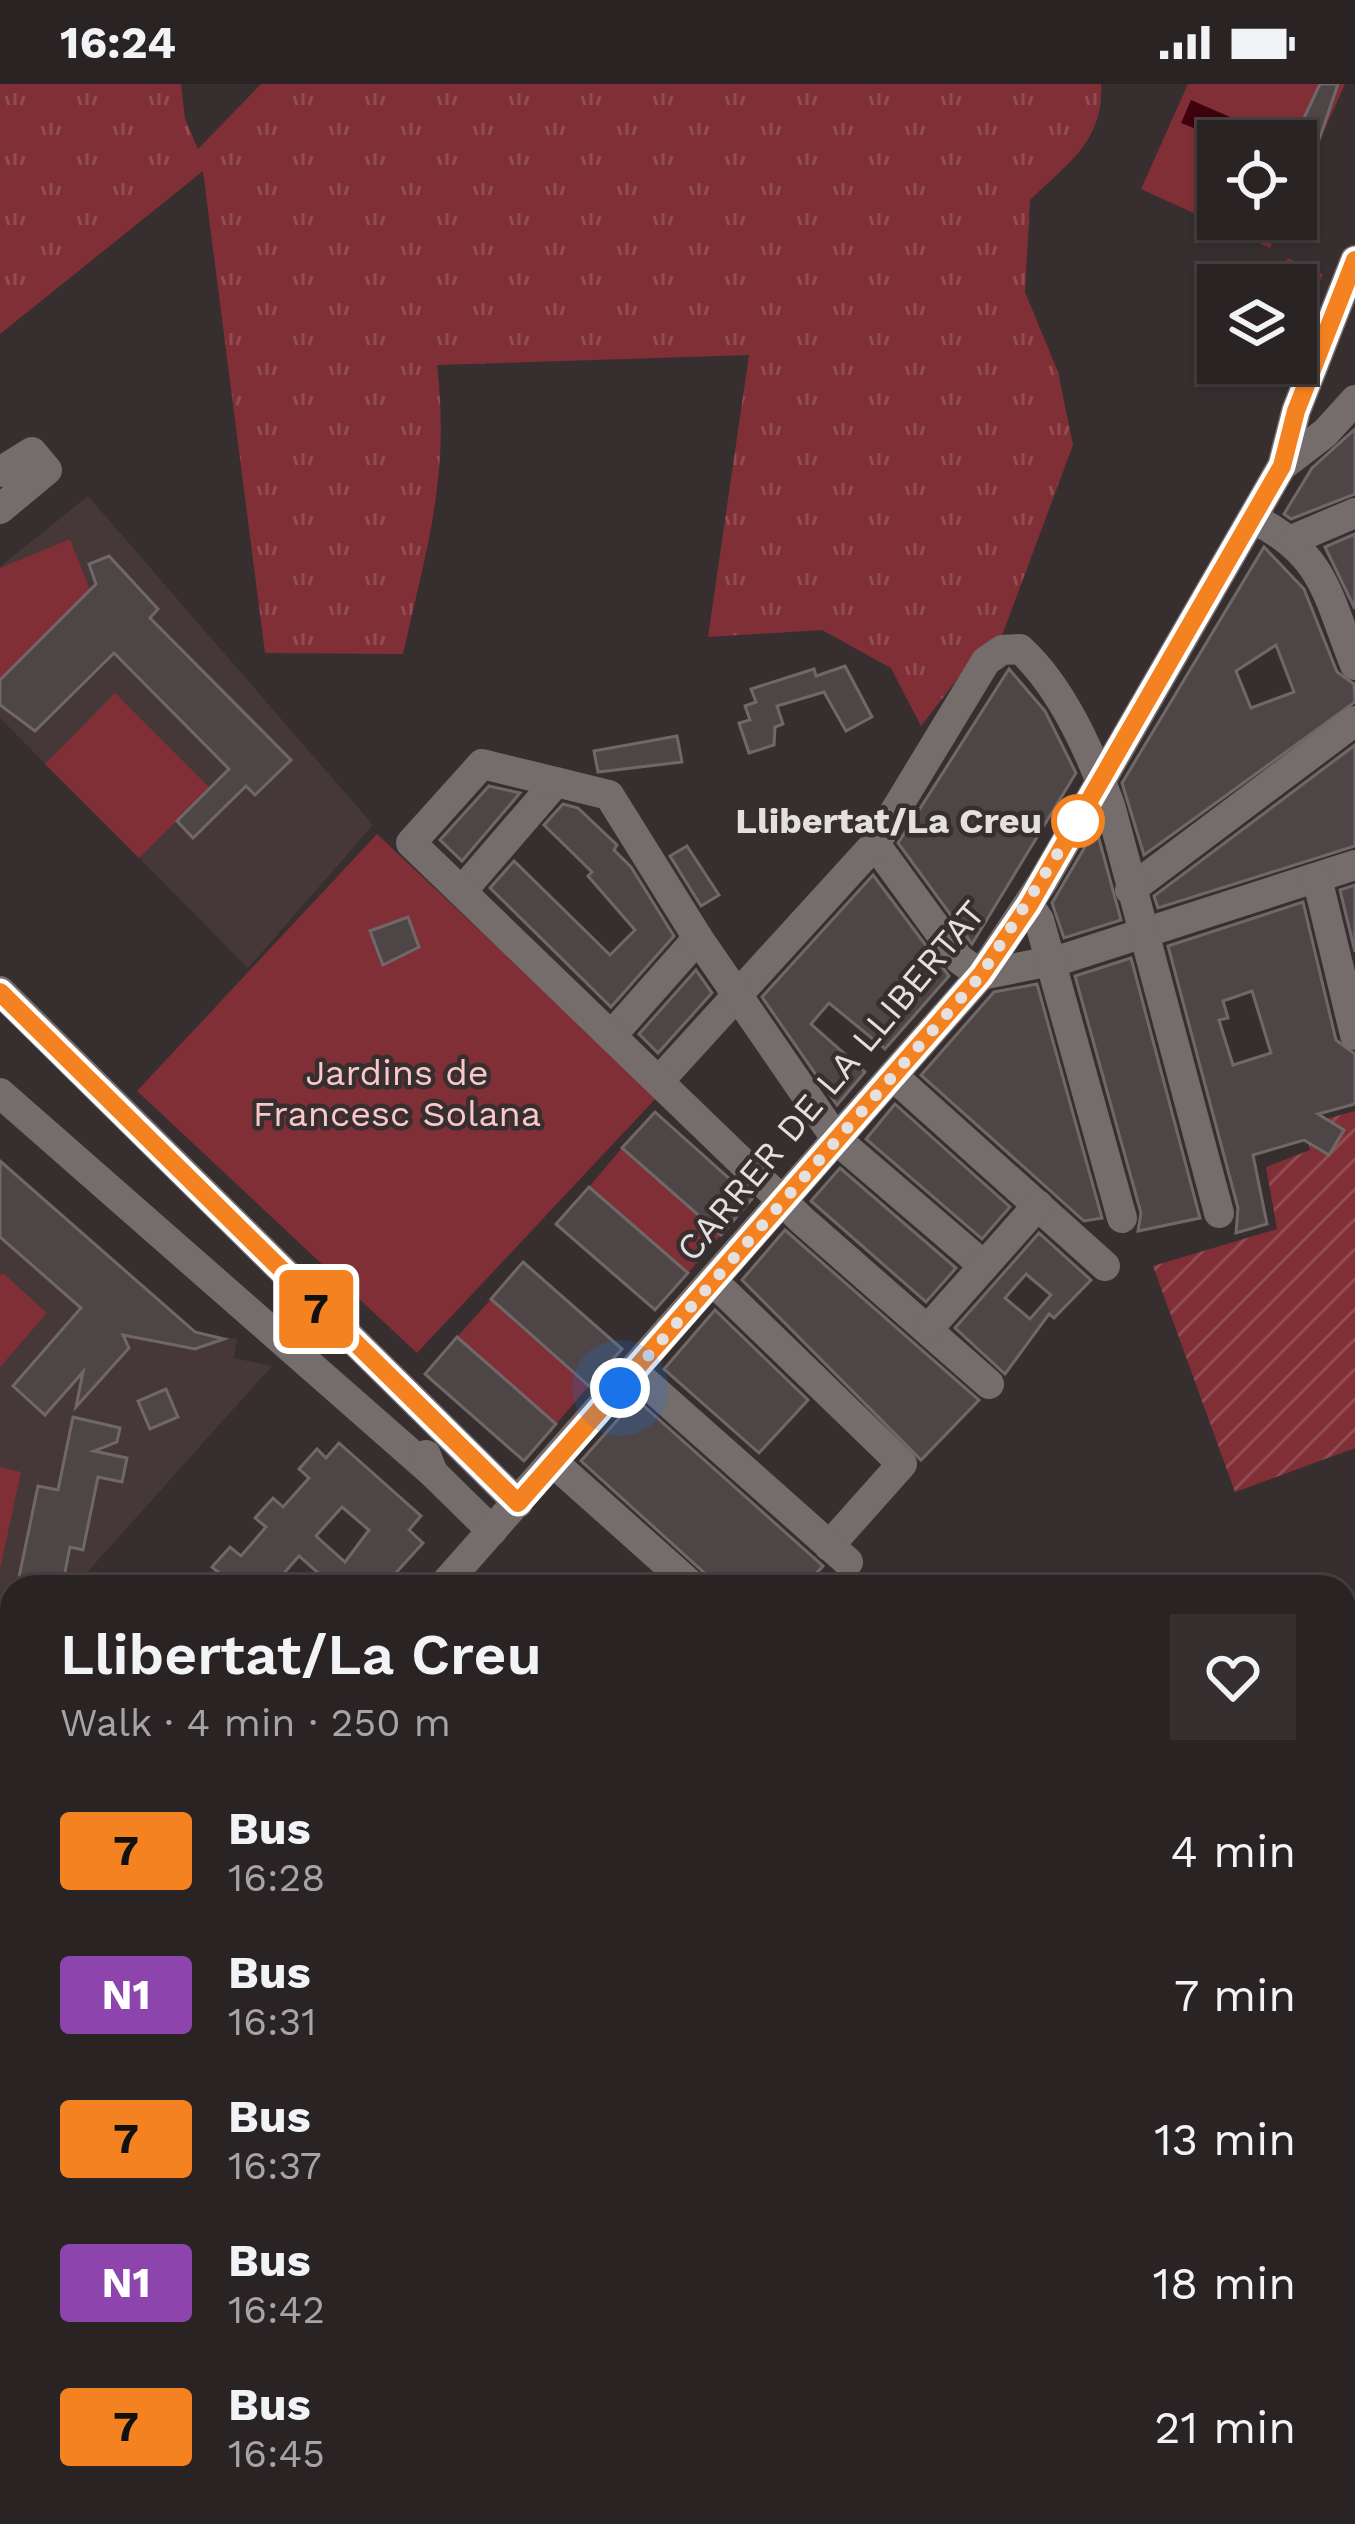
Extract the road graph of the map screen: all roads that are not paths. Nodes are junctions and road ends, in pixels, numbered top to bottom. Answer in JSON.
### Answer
{"nodes":[{"id":1,"x":1355,"y":260,"type":"edge"},
{"id":2,"x":1355,"y":400,"type":"edge"},
{"id":3,"x":1282,"y":466,"type":"junction"},
{"id":4,"x":0,"y":472,"type":"edge"},
{"id":5,"x":0,"y":509,"type":"edge"},
{"id":6,"x":1355,"y":513,"type":"edge"},
{"id":7,"x":1254,"y":519,"type":"junction"},
{"id":8,"x":1294,"y":539,"type":"junction"},
{"id":9,"x":1355,"y":665,"type":"edge"},
{"id":10,"x":1355,"y":721,"type":"edge"},
{"id":11,"x":556,"y":782,"type":"junction"},
{"id":12,"x":1101,"y":782,"type":"junction"},
{"id":13,"x":875,"y":844,"type":"junction"},
{"id":14,"x":1355,"y":865,"type":"edge"},
{"id":15,"x":1317,"y":878,"type":"junction"},
{"id":16,"x":1130,"y":890,"type":"junction"},
{"id":17,"x":462,"y":891,"type":"junction"},
{"id":18,"x":1029,"y":905,"type":"junction"},
{"id":19,"x":1142,"y":934,"type":"junction"},
{"id":20,"x":698,"y":938,"type":"junction"},
{"id":21,"x":1050,"y":962,"type":"junction"},
{"id":22,"x":981,"y":975,"type":"junction"},
{"id":23,"x":0,"y":992,"type":"edge"},
{"id":24,"x":739,"y":996,"type":"junction"},
{"id":25,"x":612,"y":1035,"type":"junction"},
{"id":26,"x":1355,"y":1035,"type":"edge"},
{"id":27,"x":893,"y":1076,"type":"junction"},
{"id":28,"x":659,"y":1082,"type":"junction"},
{"id":29,"x":0,"y":1093,"type":"edge"},
{"id":30,"x":838,"y":1140,"type":"junction"},
{"id":31,"x":783,"y":1202,"type":"junction"},
{"id":32,"x":1038,"y":1205,"type":"junction"},
{"id":33,"x":1219,"y":1213,"type":"dead end"},
{"id":34,"x":1122,"y":1218,"type":"dead end"},
{"id":35,"x":984,"y":1265,"type":"junction"},
{"id":36,"x":1105,"y":1266,"type":"dead end"},
{"id":37,"x":713,"y":1281,"type":"junction"},
{"id":38,"x":928,"y":1329,"type":"junction"},
{"id":39,"x":634,"y":1372,"type":"junction"},
{"id":40,"x":989,"y":1384,"type":"dead end"},
{"id":41,"x":406,"y":1398,"type":"junction"},
{"id":42,"x":554,"y":1463,"type":"junction"},
{"id":43,"x":433,"y":1473,"type":"junction"},
{"id":44,"x":518,"y":1503,"type":"junction"},
{"id":45,"x":492,"y":1531,"type":"junction"},
{"id":46,"x":453,"y":1575,"type":"edge"},
{"id":47,"x":680,"y":1575,"type":"edge"}],
"edges":[{"from":1,"to":3,"type":"street"},
{"from":2,"to":3,"type":"street"},
{"from":3,"to":7,"type":"street","name":"CARRER DE LA LLIBERTAT"},
{"from":4,"to":5,"type":"street"},
{"from":6,"to":8,"type":"street"},
{"from":7,"to":8,"type":"street"},
{"from":7,"to":12,"type":"street","name":"CARRER DE LA LLIBERTAT"},
{"from":8,"to":9,"type":"street"},
{"from":10,"to":16,"type":"street"},
{"from":11,"to":17,"type":"street"},
{"from":11,"to":17,"type":"street"},
{"from":11,"to":20,"type":"street"},
{"from":12,"to":13,"type":"street"},
{"from":12,"to":16,"type":"street"},
{"from":12,"to":18,"type":"street","name":"CARRER DE LA LLIBERTAT"},
{"from":13,"to":22,"type":"street"},
{"from":13,"to":24,"type":"street"},
{"from":14,"to":15,"type":"street"},
{"from":15,"to":19,"type":"street"},
{"from":15,"to":26,"type":"street"},
{"from":16,"to":19,"type":"street"},
{"from":17,"to":25,"type":"street"},
{"from":18,"to":21,"type":"street"},
{"from":18,"to":22,"type":"street","name":"CARRER DE LA LLIBERTAT"},
{"from":19,"to":21,"type":"street"},
{"from":19,"to":33,"type":"street"},
{"from":20,"to":24,"type":"street"},
{"from":20,"to":25,"type":"street"},
{"from":21,"to":22,"type":"street"},
{"from":21,"to":34,"type":"street"},
{"from":22,"to":27,"type":"street","name":"CARRER DE LA LLIBERTAT"},
{"from":23,"to":41,"type":"street"},
{"from":24,"to":28,"type":"street"},
{"from":24,"to":30,"type":"street"},
{"from":25,"to":28,"type":"street"},
{"from":27,"to":30,"type":"street","name":"CARRER DE LA LLIBERTAT"},
{"from":27,"to":32,"type":"street"},
{"from":28,"to":31,"type":"street"},
{"from":29,"to":43,"type":"street"},
{"from":30,"to":31,"type":"street","name":"CARRER DE LA LLIBERTAT"},
{"from":30,"to":35,"type":"street"},
{"from":31,"to":37,"type":"street","name":"CARRER DE LA LLIBERTAT"},
{"from":31,"to":38,"type":"street"},
{"from":32,"to":35,"type":"street"},
{"from":32,"to":36,"type":"street"},
{"from":35,"to":38,"type":"street"},
{"from":37,"to":39,"type":"street","name":"CARRER DE LA LLIBERTAT"},
{"from":37,"to":39,"type":"street"},
{"from":38,"to":40,"type":"street"},
{"from":39,"to":42,"type":"street","name":"CARRER DE LA LLIBERTAT"},
{"from":41,"to":43,"type":"street"},
{"from":41,"to":44,"type":"street"},
{"from":42,"to":44,"type":"street","name":"CARRER DE LA LLIBERTAT"},
{"from":42,"to":47,"type":"street"},
{"from":43,"to":45,"type":"street"},
{"from":44,"to":45,"type":"street","name":"CARRER DE LA LLIBERTAT"},
{"from":45,"to":46,"type":"street","name":"CARRER DE LA LLIBERTAT"}]}
